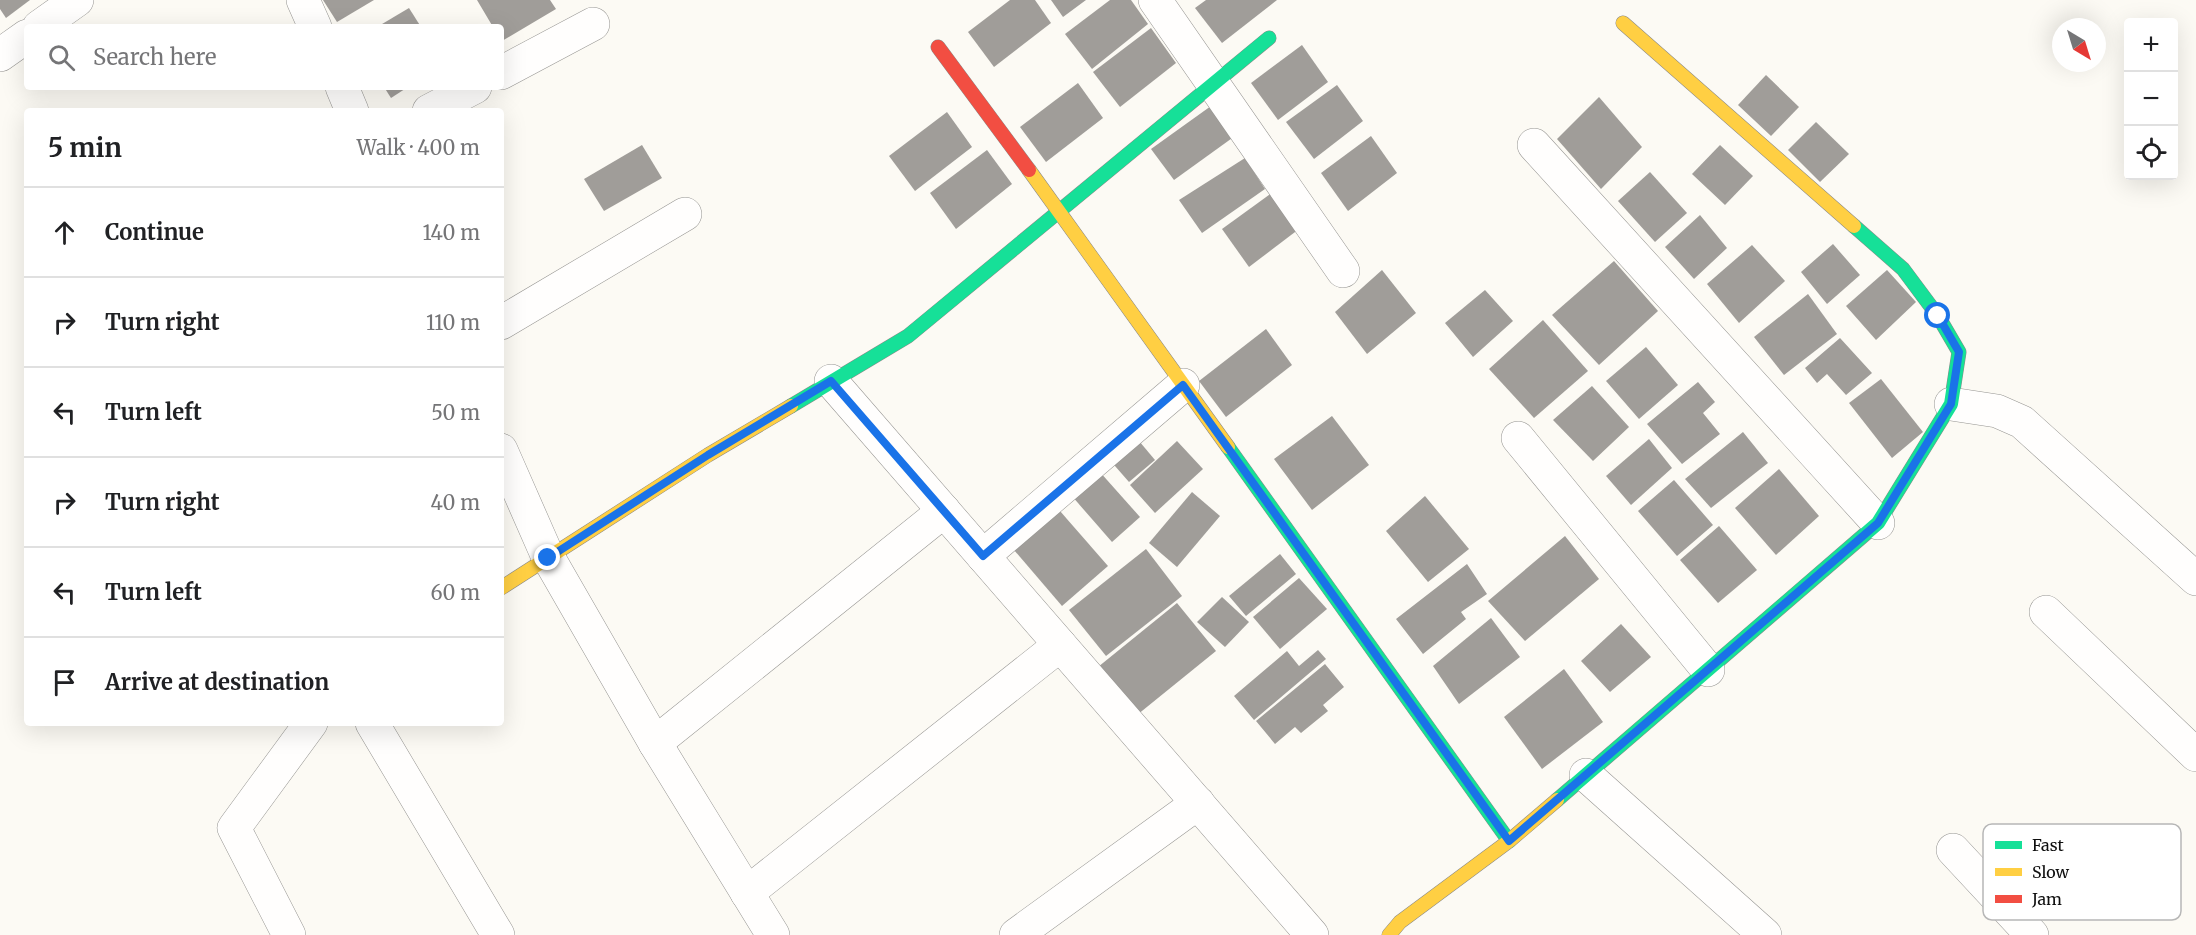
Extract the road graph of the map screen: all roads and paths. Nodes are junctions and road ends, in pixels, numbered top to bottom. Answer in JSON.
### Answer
{"nodes":[{"id":1,"x":77,"y":0,"type":"edge"},
{"id":2,"x":303,"y":0,"type":"edge"},
{"id":3,"x":1155,"y":0,"type":"edge"},
{"id":4,"x":1623,"y":23,"type":"dead end"},
{"id":5,"x":43,"y":24,"type":"edge"},
{"id":6,"x":314,"y":24,"type":"edge"},
{"id":7,"x":593,"y":24,"type":"dead end"},
{"id":8,"x":24,"y":38,"type":"edge"},
{"id":9,"x":1269,"y":38,"type":"dead end"},
{"id":10,"x":938,"y":47,"type":"dead end"},
{"id":11,"x":0,"y":55,"type":"edge"},
{"id":12,"x":504,"y":71,"type":"edge"},
{"id":13,"x":1215,"y":83,"type":"junction"},
{"id":14,"x":343,"y":90,"type":"edge"},
{"id":15,"x":468,"y":90,"type":"edge"},
{"id":16,"x":351,"y":108,"type":"edge"},
{"id":17,"x":435,"y":108,"type":"edge"},
{"id":18,"x":1534,"y":145,"type":"dead end"},
{"id":19,"x":1059,"y":211,"type":"junction"},
{"id":20,"x":685,"y":214,"type":"dead end"},
{"id":21,"x":1343,"y":271,"type":"dead end"},
{"id":22,"x":504,"y":321,"type":"edge"},
{"id":23,"x":831,"y":381,"type":"junction"},
{"id":24,"x":1183,"y":385,"type":"junction"},
{"id":25,"x":1951,"y":404,"type":"junction"},
{"id":26,"x":1518,"y":438,"type":"dead end"},
{"id":27,"x":504,"y":457,"type":"edge"},
{"id":28,"x":944,"y":512,"type":"junction"},
{"id":29,"x":1878,"y":523,"type":"junction"},
{"id":30,"x":983,"y":556,"type":"junction"},
{"id":31,"x":548,"y":558,"type":"junction"},
{"id":32,"x":2196,"y":579,"type":"edge"},
{"id":33,"x":504,"y":586,"type":"edge"},
{"id":34,"x":2046,"y":612,"type":"dead end"},
{"id":35,"x":1060,"y":645,"type":"junction"},
{"id":36,"x":1708,"y":670,"type":"junction"},
{"id":37,"x":310,"y":726,"type":"edge"},
{"id":38,"x":374,"y":726,"type":"edge"},
{"id":39,"x":656,"y":743,"type":"junction"},
{"id":40,"x":2196,"y":755,"type":"edge"},
{"id":41,"x":1586,"y":775,"type":"junction"},
{"id":42,"x":1198,"y":803,"type":"junction"},
{"id":43,"x":1509,"y":841,"type":"junction"},
{"id":44,"x":1953,"y":850,"type":"dead end"},
{"id":45,"x":1983,"y":882,"type":"edge"},
{"id":46,"x":747,"y":893,"type":"junction"},
{"id":47,"x":2018,"y":920,"type":"edge"},
{"id":48,"x":289,"y":935,"type":"edge"},
{"id":49,"x":498,"y":935,"type":"edge"},
{"id":50,"x":773,"y":935,"type":"edge"},
{"id":51,"x":1016,"y":935,"type":"edge"},
{"id":52,"x":1312,"y":935,"type":"edge"},
{"id":53,"x":1389,"y":935,"type":"edge"},
{"id":54,"x":1765,"y":935,"type":"edge"},
{"id":55,"x":2032,"y":935,"type":"edge"}],
"edges":[{"from":1,"to":5,"type":"street"},
{"from":2,"to":6,"type":"street"},
{"from":3,"to":13,"type":"street"},
{"from":4,"to":25,"type":"street"},
{"from":7,"to":12,"type":"street"},
{"from":8,"to":11,"type":"street"},
{"from":9,"to":13,"type":"street"},
{"from":10,"to":19,"type":"street"},
{"from":13,"to":19,"type":"street"},
{"from":13,"to":21,"type":"street"},
{"from":14,"to":16,"type":"street"},
{"from":15,"to":17,"type":"street"},
{"from":18,"to":29,"type":"street"},
{"from":19,"to":23,"type":"street"},
{"from":19,"to":24,"type":"street"},
{"from":20,"to":22,"type":"street"},
{"from":23,"to":28,"type":"street"},
{"from":23,"to":31,"type":"street"},
{"from":24,"to":30,"type":"street"},
{"from":24,"to":43,"type":"street"},
{"from":25,"to":29,"type":"street"},
{"from":25,"to":32,"type":"street"},
{"from":26,"to":36,"type":"street"},
{"from":27,"to":31,"type":"street"},
{"from":28,"to":30,"type":"street"},
{"from":28,"to":39,"type":"street"},
{"from":29,"to":36,"type":"street"},
{"from":30,"to":35,"type":"street"},
{"from":31,"to":33,"type":"street"},
{"from":31,"to":39,"type":"street"},
{"from":34,"to":40,"type":"street"},
{"from":35,"to":42,"type":"street"},
{"from":35,"to":46,"type":"street"},
{"from":36,"to":41,"type":"street"},
{"from":37,"to":48,"type":"street"},
{"from":38,"to":49,"type":"street"},
{"from":39,"to":46,"type":"street"},
{"from":41,"to":43,"type":"street"},
{"from":41,"to":54,"type":"street"},
{"from":42,"to":51,"type":"street"},
{"from":42,"to":52,"type":"street"},
{"from":43,"to":53,"type":"street"},
{"from":44,"to":45,"type":"street"},
{"from":46,"to":50,"type":"street"},
{"from":47,"to":55,"type":"street"}]}
